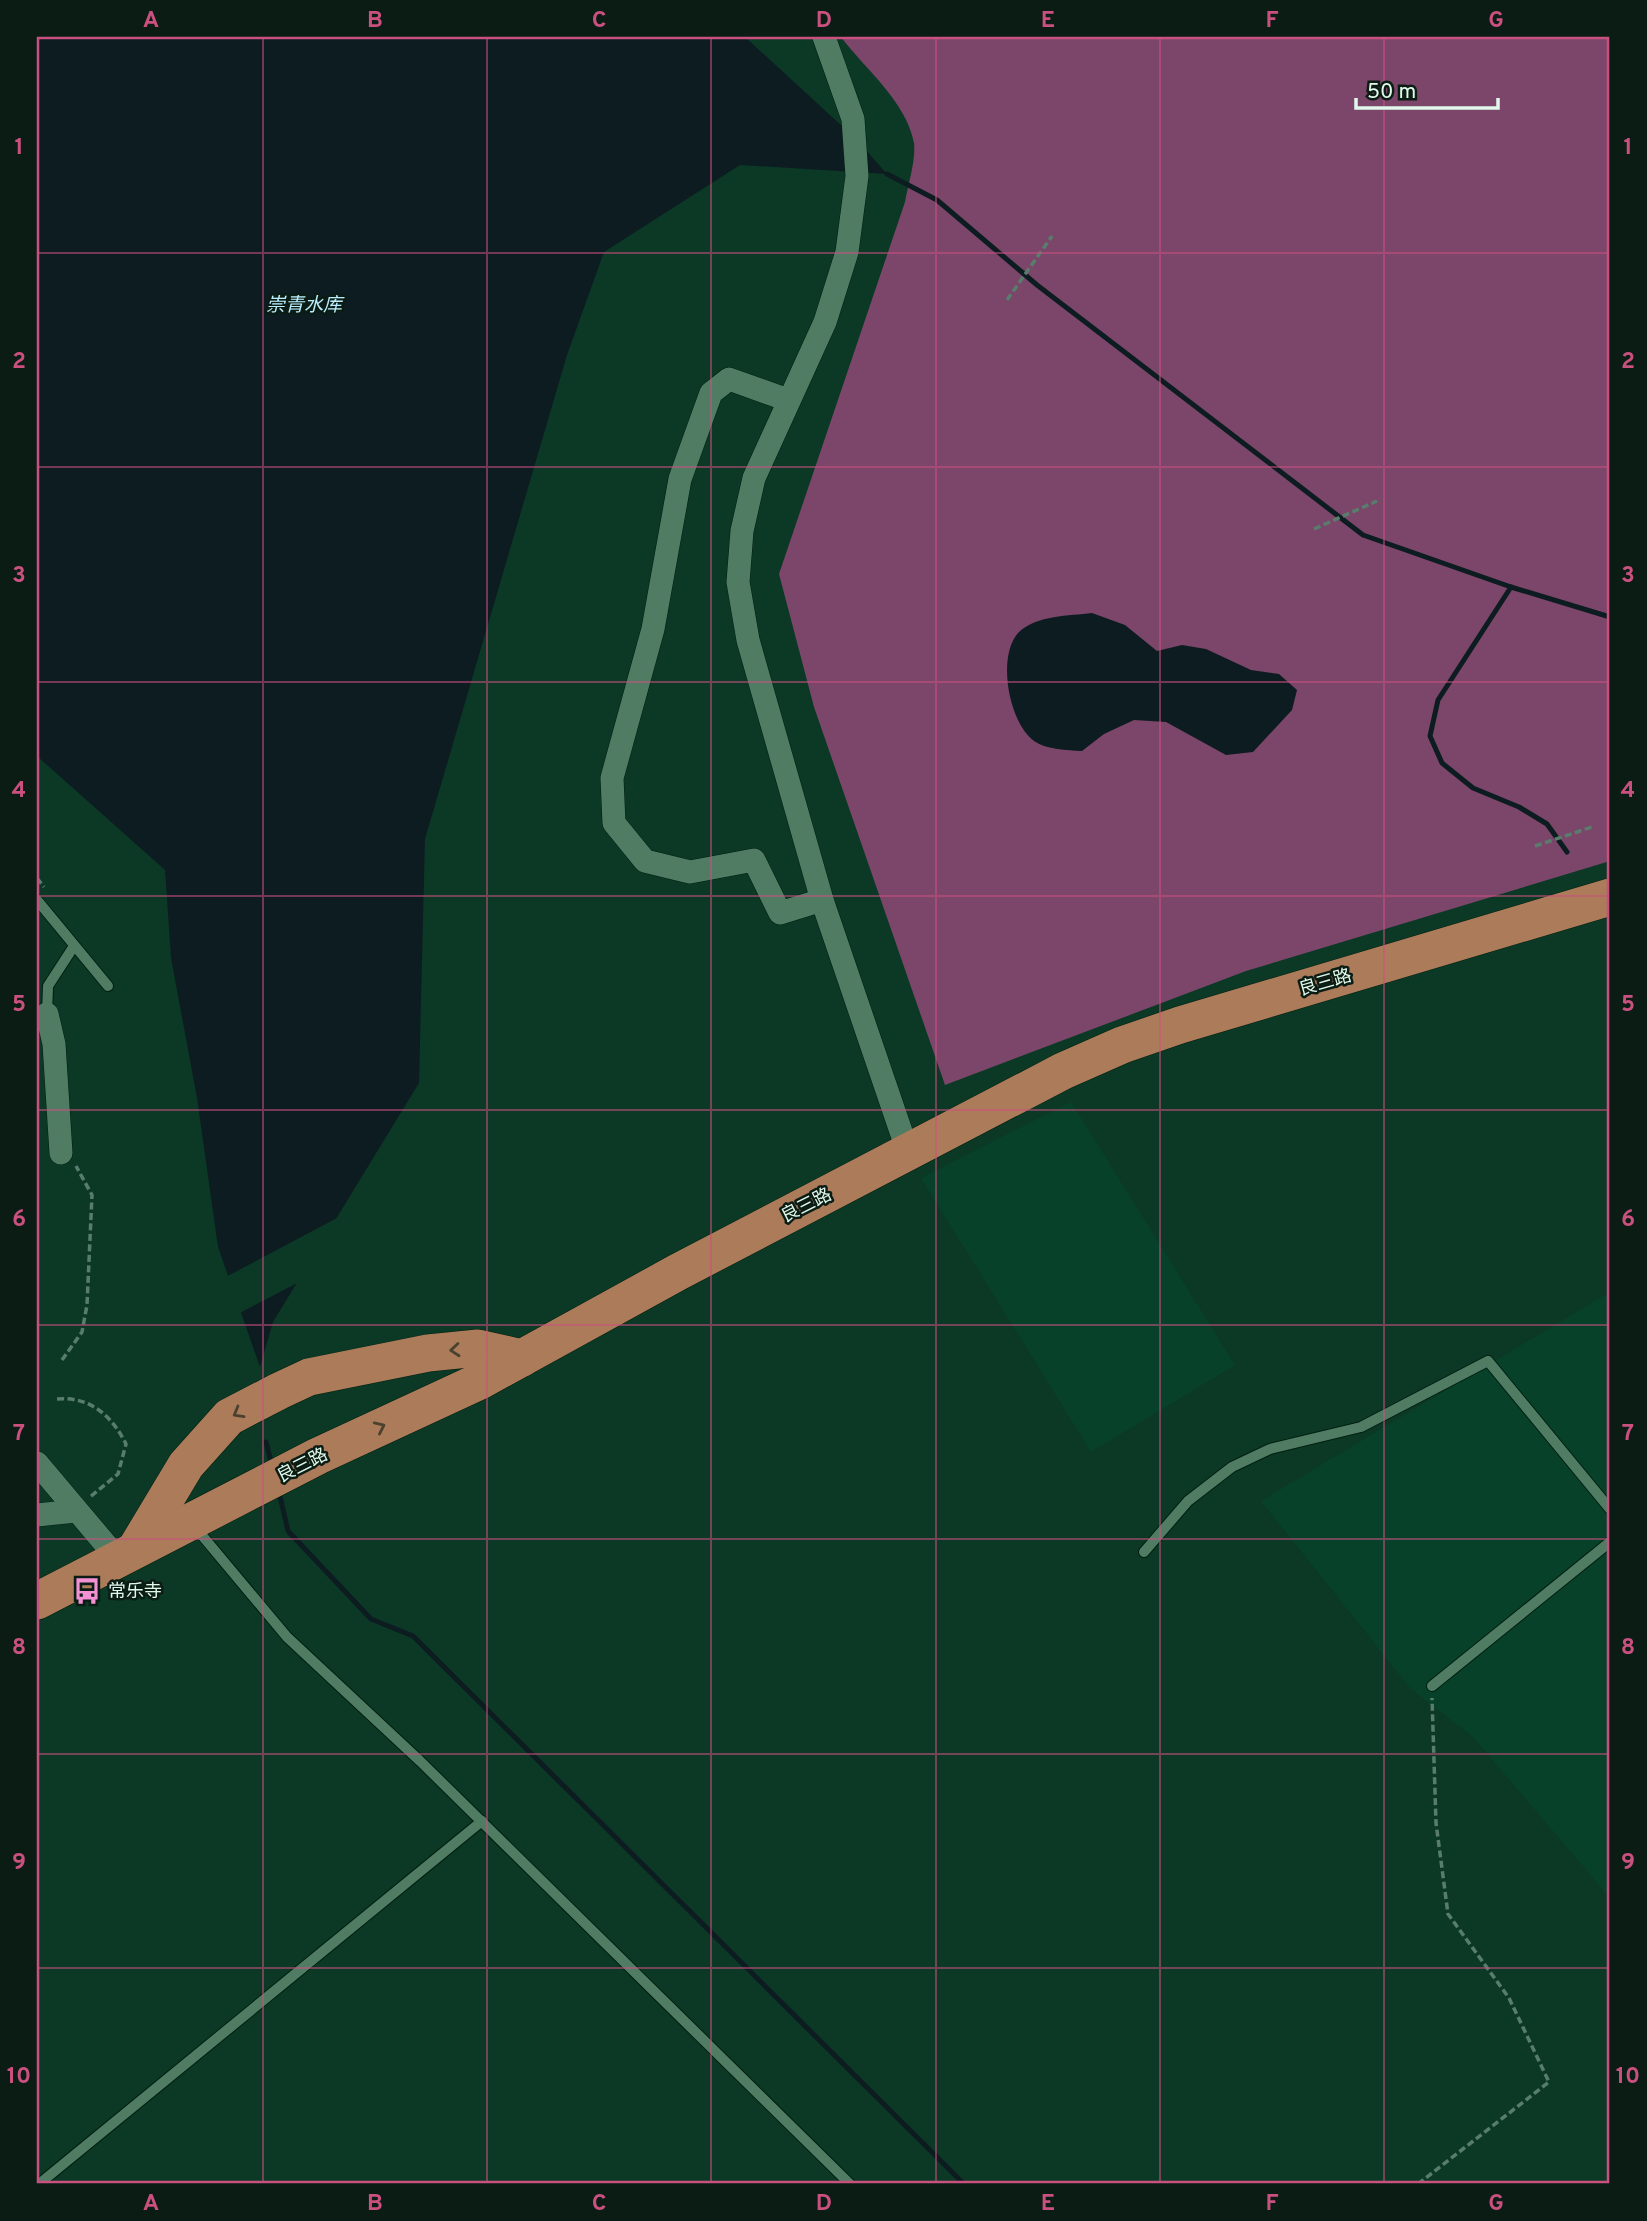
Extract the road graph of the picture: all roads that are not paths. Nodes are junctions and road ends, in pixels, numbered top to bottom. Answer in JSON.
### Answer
{"nodes":[{"id":1,"x":824,"y":37,"type":"edge"},
{"id":2,"x":788,"y":400,"type":"junction"},
{"id":3,"x":1610,"y":897,"type":"edge"},
{"id":4,"x":37,"y":900,"type":"edge"},
{"id":5,"x":822,"y":900,"type":"junction"},
{"id":6,"x":74,"y":946,"type":"junction"},
{"id":7,"x":108,"y":986,"type":"dead end"},
{"id":8,"x":47,"y":1014,"type":"joint"},
{"id":9,"x":61,"y":1153,"type":"road end"},
{"id":10,"x":908,"y":1153,"type":"junction"},
{"id":11,"x":522,"y":1358,"type":"junction"},
{"id":12,"x":37,"y":1463,"type":"edge"},
{"id":13,"x":1610,"y":1509,"type":"edge"},
{"id":14,"x":76,"y":1511,"type":"junction"},
{"id":15,"x":37,"y":1515,"type":"edge"},
{"id":16,"x":191,"y":1522,"type":"junction"},
{"id":17,"x":1610,"y":1542,"type":"edge"},
{"id":18,"x":1144,"y":1552,"type":"dead end"},
{"id":19,"x":127,"y":1555,"type":"junction"},
{"id":20,"x":37,"y":1601,"type":"edge"},
{"id":21,"x":1432,"y":1686,"type":"road end"},
{"id":22,"x":482,"y":1821,"type":"junction"},
{"id":23,"x":39,"y":2184,"type":"edge"},
{"id":24,"x":850,"y":2184,"type":"edge"}],
"edges":[{"from":1,"to":2,"type":"street"},
{"from":2,"to":5,"type":"street"},
{"from":2,"to":5,"type":"street"},
{"from":3,"to":10,"type":"main road","name":"良三路"},
{"from":4,"to":6,"type":"lane"},
{"from":5,"to":10,"type":"street"},
{"from":6,"to":7,"type":"lane"},
{"from":6,"to":8,"type":"lane"},
{"from":8,"to":9,"type":"street"},
{"from":10,"to":11,"type":"main road","name":"良三路"},
{"from":16,"to":11,"type":"main road","name":"良三路","one_way":true},
{"from":11,"to":19,"type":"main road","one_way":true},
{"from":12,"to":14,"type":"street"},
{"from":13,"to":18,"type":"lane"},
{"from":14,"to":15,"type":"street"},
{"from":14,"to":19,"type":"street"},
{"from":16,"to":19,"type":"main road","name":"良三路"},
{"from":16,"to":22,"type":"lane"},
{"from":17,"to":21,"type":"lane"},
{"from":19,"to":20,"type":"main road","name":"良三路"},
{"from":22,"to":23,"type":"lane"},
{"from":22,"to":24,"type":"lane"}]}
